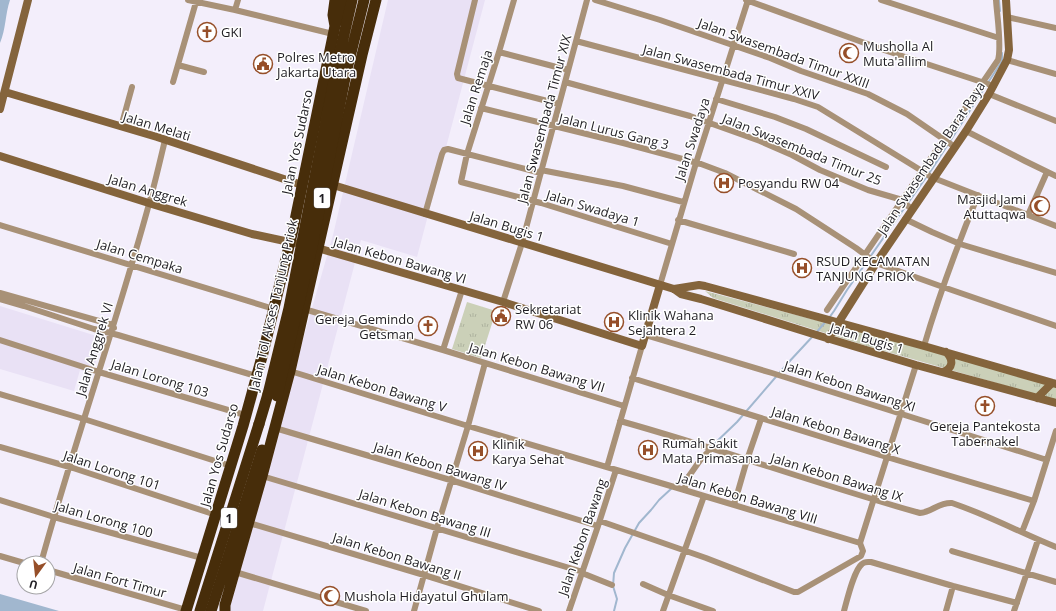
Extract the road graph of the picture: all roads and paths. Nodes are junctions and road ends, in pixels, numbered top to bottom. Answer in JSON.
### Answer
{"nodes":[{"id":1,"x":28,"y":0,"type":"edge"},
{"id":2,"x":188,"y":0,"type":"edge"},
{"id":3,"x":238,"y":0,"type":"edge"},
{"id":4,"x":335,"y":0,"type":"edge"},
{"id":5,"x":345,"y":0,"type":"edge"},
{"id":6,"x":352,"y":0,"type":"edge"},
{"id":7,"x":364,"y":0,"type":"edge"},
{"id":8,"x":376,"y":0,"type":"edge"},
{"id":9,"x":475,"y":0,"type":"edge"},
{"id":10,"x":514,"y":0,"type":"edge"},
{"id":11,"x":587,"y":0,"type":"edge"},
{"id":12,"x":595,"y":0,"type":"edge"},
{"id":13,"x":747,"y":0,"type":"edge"},
{"id":14,"x":881,"y":0,"type":"edge"},
{"id":15,"x":996,"y":0,"type":"edge"},
{"id":16,"x":1006,"y":0,"type":"edge"},
{"id":17,"x":196,"y":2,"type":"junction"},
{"id":18,"x":235,"y":10,"type":"junction"},
{"id":19,"x":1007,"y":18,"type":"junction"},
{"id":20,"x":1056,"y":28,"type":"edge"},
{"id":21,"x":334,"y":30,"type":"junction"},
{"id":22,"x":999,"y":38,"type":"junction"},
{"id":23,"x":576,"y":41,"type":"junction"},
{"id":24,"x":733,"y":46,"type":"junction"},
{"id":25,"x":499,"y":52,"type":"junction"},
{"id":26,"x":1007,"y":60,"type":"junction"},
{"id":27,"x":178,"y":65,"type":"junction"},
{"id":28,"x":568,"y":70,"type":"junction"},
{"id":29,"x":204,"y":72,"type":"dead end"},
{"id":30,"x":1056,"y":74,"type":"edge"},
{"id":31,"x":324,"y":78,"type":"junction"},
{"id":32,"x":722,"y":80,"type":"junction"},
{"id":33,"x":173,"y":82,"type":"dead end"},
{"id":34,"x":565,"y":82,"type":"junction"},
{"id":35,"x":984,"y":82,"type":"junction"},
{"id":36,"x":488,"y":86,"type":"junction"},
{"id":37,"x":993,"y":86,"type":"junction"},
{"id":38,"x":132,"y":87,"type":"dead end"},
{"id":39,"x":355,"y":87,"type":"junction"},
{"id":40,"x":5,"y":92,"type":"junction"},
{"id":41,"x":989,"y":94,"type":"junction"},
{"id":42,"x":716,"y":99,"type":"junction"},
{"id":43,"x":559,"y":104,"type":"junction"},
{"id":44,"x":318,"y":108,"type":"junction"},
{"id":45,"x":481,"y":108,"type":"junction"},
{"id":46,"x":0,"y":109,"type":"edge"},
{"id":47,"x":349,"y":116,"type":"junction"},
{"id":48,"x":1056,"y":121,"type":"edge"},
{"id":49,"x":709,"y":123,"type":"junction"},
{"id":50,"x":121,"y":127,"type":"junction"},
{"id":51,"x":554,"y":127,"type":"junction"},
{"id":52,"x":966,"y":131,"type":"junction"},
{"id":53,"x":944,"y":139,"type":"junction"},
{"id":54,"x":165,"y":140,"type":"junction"},
{"id":55,"x":954,"y":147,"type":"junction"},
{"id":56,"x":467,"y":154,"type":"junction"},
{"id":57,"x":0,"y":156,"type":"edge"},
{"id":58,"x":696,"y":163,"type":"junction"},
{"id":59,"x":886,"y":167,"type":"dead end"},
{"id":60,"x":541,"y":171,"type":"junction"},
{"id":61,"x":924,"y":172,"type":"junction"},
{"id":62,"x":1047,"y":172,"type":"junction"},
{"id":63,"x":1056,"y":176,"type":"edge"},
{"id":64,"x":932,"y":178,"type":"junction"},
{"id":65,"x":461,"y":182,"type":"joint"},
{"id":66,"x":302,"y":185,"type":"junction"},
{"id":67,"x":333,"y":185,"type":"junction"},
{"id":68,"x":978,"y":195,"type":"junction"},
{"id":69,"x":533,"y":201,"type":"junction"},
{"id":70,"x":684,"y":202,"type":"junction"},
{"id":71,"x":903,"y":202,"type":"junction"},
{"id":72,"x":150,"y":203,"type":"junction"},
{"id":73,"x":911,"y":208,"type":"junction"},
{"id":74,"x":425,"y":214,"type":"junction"},
{"id":75,"x":1028,"y":215,"type":"junction"},
{"id":76,"x":905,"y":219,"type":"junction"},
{"id":77,"x":678,"y":220,"type":"junction"},
{"id":78,"x":0,"y":225,"type":"edge"},
{"id":79,"x":1056,"y":226,"type":"edge"},
{"id":80,"x":290,"y":242,"type":"junction"},
{"id":81,"x":522,"y":243,"type":"junction"},
{"id":82,"x":672,"y":244,"type":"junction"},
{"id":83,"x":960,"y":244,"type":"junction"},
{"id":84,"x":318,"y":248,"type":"junction"},
{"id":85,"x":794,"y":254,"type":"dead end"},
{"id":86,"x":866,"y":255,"type":"junction"},
{"id":87,"x":875,"y":262,"type":"junction"},
{"id":88,"x":131,"y":265,"type":"junction"},
{"id":89,"x":1056,"y":272,"type":"edge"},
{"id":90,"x":280,"y":282,"type":"junction"},
{"id":91,"x":660,"y":285,"type":"junction"},
{"id":92,"x":708,"y":287,"type":"junction"},
{"id":93,"x":943,"y":287,"type":"junction"},
{"id":94,"x":309,"y":289,"type":"junction"},
{"id":95,"x":674,"y":289,"type":"junction"},
{"id":96,"x":462,"y":290,"type":"junction"},
{"id":97,"x":0,"y":293,"type":"edge"},
{"id":98,"x":0,"y":299,"type":"edge"},
{"id":99,"x":701,"y":299,"type":"junction"},
{"id":100,"x":503,"y":302,"type":"junction"},
{"id":101,"x":274,"y":309,"type":"junction"},
{"id":102,"x":304,"y":309,"type":"junction"},
{"id":103,"x":827,"y":310,"type":"dead end"},
{"id":104,"x":836,"y":322,"type":"junction"},
{"id":105,"x":113,"y":325,"type":"junction"},
{"id":106,"x":1056,"y":326,"type":"edge"},
{"id":107,"x":110,"y":334,"type":"junction"},
{"id":108,"x":645,"y":335,"type":"junction"},
{"id":109,"x":118,"y":336,"type":"junction"},
{"id":110,"x":826,"y":338,"type":"junction"},
{"id":111,"x":0,"y":340,"type":"edge"},
{"id":112,"x":642,"y":346,"type":"junction"},
{"id":113,"x":924,"y":346,"type":"junction"},
{"id":114,"x":443,"y":350,"type":"junction"},
{"id":115,"x":946,"y":352,"type":"junction"},
{"id":116,"x":485,"y":363,"type":"junction"},
{"id":117,"x":916,"y":365,"type":"junction"},
{"id":118,"x":290,"y":371,"type":"junction"},
{"id":119,"x":99,"y":372,"type":"junction"},
{"id":120,"x":943,"y":372,"type":"junction"},
{"id":121,"x":256,"y":376,"type":"junction"},
{"id":122,"x":632,"y":378,"type":"junction"},
{"id":123,"x":1054,"y":383,"type":"edge"},
{"id":124,"x":0,"y":394,"type":"edge"},
{"id":125,"x":1037,"y":398,"type":"junction"},
{"id":126,"x":1056,"y":403,"type":"edge"},
{"id":127,"x":624,"y":406,"type":"junction"},
{"id":128,"x":900,"y":414,"type":"junction"},
{"id":129,"x":84,"y":419,"type":"junction"},
{"id":130,"x":761,"y":419,"type":"junction"},
{"id":131,"x":244,"y":420,"type":"junction"},
{"id":132,"x":620,"y":420,"type":"junction"},
{"id":133,"x":468,"y":426,"type":"junction"},
{"id":134,"x":275,"y":428,"type":"junction"},
{"id":135,"x":1056,"y":431,"type":"edge"},
{"id":136,"x":0,"y":447,"type":"edge"},
{"id":137,"x":711,"y":448,"type":"junction"},
{"id":138,"x":1053,"y":451,"type":"edge"},
{"id":139,"x":888,"y":457,"type":"junction"},
{"id":140,"x":748,"y":460,"type":"junction"},
{"id":141,"x":1047,"y":460,"type":"junction"},
{"id":142,"x":231,"y":466,"type":"junction"},
{"id":143,"x":70,"y":467,"type":"junction"},
{"id":144,"x":607,"y":467,"type":"junction"},
{"id":145,"x":616,"y":470,"type":"junction"},
{"id":146,"x":262,"y":476,"type":"junction"},
{"id":147,"x":452,"y":481,"type":"junction"},
{"id":148,"x":683,"y":489,"type":"junction"},
{"id":149,"x":704,"y":496,"type":"junction"},
{"id":150,"x":0,"y":500,"type":"edge"},
{"id":151,"x":874,"y":500,"type":"junction"},
{"id":152,"x":1034,"y":501,"type":"junction"},
{"id":153,"x":734,"y":505,"type":"junction"},
{"id":154,"x":216,"y":515,"type":"junction"},
{"id":155,"x":54,"y":517,"type":"junction"},
{"id":156,"x":249,"y":523,"type":"junction"},
{"id":157,"x":599,"y":523,"type":"junction"},
{"id":158,"x":437,"y":528,"type":"junction"},
{"id":159,"x":1022,"y":532,"type":"junction"},
{"id":160,"x":210,"y":535,"type":"junction"},
{"id":161,"x":1038,"y":540,"type":"junction"},
{"id":162,"x":860,"y":543,"type":"junction"},
{"id":163,"x":1056,"y":547,"type":"edge"},
{"id":164,"x":685,"y":551,"type":"junction"},
{"id":165,"x":952,"y":551,"type":"dead end"},
{"id":166,"x":43,"y":555,"type":"edge"},
{"id":167,"x":0,"y":556,"type":"edge"},
{"id":168,"x":202,"y":558,"type":"junction"},
{"id":169,"x":16,"y":561,"type":"edge"},
{"id":170,"x":56,"y":572,"type":"edge"},
{"id":171,"x":235,"y":572,"type":"junction"},
{"id":172,"x":582,"y":572,"type":"junction"},
{"id":173,"x":219,"y":573,"type":"junction"},
{"id":174,"x":1027,"y":573,"type":"junction"},
{"id":175,"x":424,"y":575,"type":"junction"},
{"id":176,"x":1056,"y":582,"type":"edge"},
{"id":177,"x":643,"y":584,"type":"dead end"},
{"id":178,"x":612,"y":585,"type":"dead end"},
{"id":179,"x":953,"y":586,"type":"junction"},
{"id":180,"x":668,"y":595,"type":"junction"},
{"id":181,"x":1017,"y":603,"type":"junction"},
{"id":182,"x":223,"y":609,"type":"edge"},
{"id":183,"x":186,"y":611,"type":"edge"},
{"id":184,"x":200,"y":611,"type":"edge"},
{"id":185,"x":210,"y":611,"type":"edge"},
{"id":186,"x":366,"y":611,"type":"edge"},
{"id":187,"x":414,"y":611,"type":"edge"},
{"id":188,"x":539,"y":611,"type":"edge"},
{"id":189,"x":569,"y":611,"type":"edge"},
{"id":190,"x":663,"y":611,"type":"edge"},
{"id":191,"x":713,"y":611,"type":"edge"},
{"id":192,"x":844,"y":611,"type":"edge"},
{"id":193,"x":946,"y":611,"type":"edge"},
{"id":194,"x":1015,"y":611,"type":"edge"}],
"edges":[{"from":1,"to":40,"type":"street"},
{"from":2,"to":17,"type":"street"},
{"from":3,"to":18,"type":"street"},
{"from":4,"to":21,"type":"highway","name":"Jalan Yos Sudarso","number":"1"},
{"from":5,"to":21,"type":"highway"},
{"from":6,"to":184,"type":"highway","name":"Jalan Tol Akses Tanjung Priok","number":"1","bridge":true},
{"from":7,"to":185,"type":"highway","name":"Jalan Tol Akses Tanjung Priok","number":"1","bridge":true},
{"from":8,"to":39,"type":"highway","number":"1"},
{"from":9,"to":36,"type":"street"},
{"from":10,"to":25,"type":"street","name":"Jalan Remaja"},
{"from":11,"to":23,"type":"street","name":"Jalan Swasembada Timur XIX"},
{"from":12,"to":24,"type":"street","name":"Jalan Swasembada Timur XXIII"},
{"from":13,"to":24,"type":"street","name":"Jalan Swadaya"},
{"from":13,"to":35,"type":"street"},
{"from":14,"to":22,"type":"street"},
{"from":15,"to":22,"type":"street"},
{"from":16,"to":19,"type":"street","name":"Jalan Swasembada Barat Raya"},
{"from":17,"to":18,"type":"street"},
{"from":17,"to":27,"type":"street"},
{"from":18,"to":21,"type":"street"},
{"from":19,"to":20,"type":"street"},
{"from":19,"to":26,"type":"street","name":"Jalan Swasembada Barat Raya"},
{"from":21,"to":31,"type":"highway","name":"Jalan Yos Sudarso","number":"1"},
{"from":22,"to":35,"type":"street"},
{"from":23,"to":28,"type":"street","name":"Jalan Swasembada Timur XIX"},
{"from":23,"to":32,"type":"street","name":"Jalan Swasembada Timur XXIV"},
{"from":24,"to":32,"type":"street","name":"Jalan Swadaya"},
{"from":24,"to":53,"type":"street","name":"Jalan Swasembada Timur XXIII"},
{"from":25,"to":28,"type":"street"},
{"from":25,"to":36,"type":"street","name":"Jalan Remaja"},
{"from":26,"to":30,"type":"street"},
{"from":26,"to":37,"type":"street","name":"Jalan Swasembada Barat Raya"},
{"from":27,"to":29,"type":"street"},
{"from":27,"to":33,"type":"street"},
{"from":28,"to":34,"type":"street","name":"Jalan Swasembada Timur XIX"},
{"from":31,"to":39,"type":"highway"},
{"from":31,"to":44,"type":"highway","name":"Jalan Yos Sudarso","number":"1"},
{"from":32,"to":42,"type":"street","name":"Jalan Swadaya"},
{"from":32,"to":61,"type":"street","name":"Jalan Swasembada Timur XXIV"},
{"from":34,"to":43,"type":"street","name":"Jalan Swasembada Timur XIX"},
{"from":34,"to":49,"type":"street","name":"Jalan Swasembada Timur 25"},
{"from":35,"to":37,"type":"street"},
{"from":35,"to":53,"type":"street"},
{"from":36,"to":43,"type":"street"},
{"from":36,"to":45,"type":"street","name":"Jalan Remaja"},
{"from":37,"to":41,"type":"street","name":"Jalan Swasembada Barat Raya"},
{"from":38,"to":50,"type":"street"},
{"from":39,"to":47,"type":"highway","number":"1"},
{"from":40,"to":46,"type":"street"},
{"from":40,"to":50,"type":"street","name":"Jalan Melati"},
{"from":41,"to":48,"type":"street"},
{"from":41,"to":52,"type":"street","name":"Jalan Swasembada Barat Raya"},
{"from":42,"to":49,"type":"street","name":"Jalan Swadaya"},
{"from":42,"to":59,"type":"street"},
{"from":43,"to":51,"type":"street","name":"Jalan Swasembada Timur XIX"},
{"from":44,"to":47,"type":"highway"},
{"from":44,"to":66,"type":"highway","name":"Jalan Yos Sudarso","number":"1"},
{"from":45,"to":51,"type":"street","name":"Jalan Lurus Gang 3"},
{"from":45,"to":56,"type":"street","name":"Jalan Remaja"},
{"from":47,"to":67,"type":"highway","number":"1"},
{"from":49,"to":58,"type":"street","name":"Jalan Swadaya"},
{"from":49,"to":71,"type":"street","name":"Jalan Swasembada Timur 25"},
{"from":50,"to":54,"type":"street","name":"Jalan Melati"},
{"from":51,"to":58,"type":"street","name":"Jalan Lurus Gang 3"},
{"from":51,"to":60,"type":"street","name":"Jalan Swasembada Timur XIX"},
{"from":52,"to":55,"type":"street","name":"Jalan Swasembada Barat Raya"},
{"from":52,"to":62,"type":"street"},
{"from":53,"to":55,"type":"street","name":"Jalan Swasembada Timur XXIII"},
{"from":53,"to":61,"type":"street"},
{"from":54,"to":66,"type":"street","name":"Jalan Melati"},
{"from":54,"to":72,"type":"street","name":"Jalan Anggrek VI"},
{"from":55,"to":64,"type":"street","name":"Jalan Swasembada Barat Raya"},
{"from":56,"to":60,"type":"street"},
{"from":56,"to":65,"type":"street","name":"Jalan Remaja"},
{"from":56,"to":74,"type":"street"},
{"from":57,"to":72,"type":"street","name":"Jalan Anggrek"},
{"from":58,"to":70,"type":"street","name":"Jalan Swadaya"},
{"from":58,"to":86,"type":"street","name":"Jalan Lurus Gang 3"},
{"from":60,"to":69,"type":"street","name":"Jalan Swasembada Timur XIX"},
{"from":60,"to":70,"type":"street"},
{"from":61,"to":64,"type":"street","name":"Jalan Swasembada Timur XXIV"},
{"from":61,"to":71,"type":"street"},
{"from":62,"to":63,"type":"street"},
{"from":62,"to":75,"type":"street"},
{"from":64,"to":68,"type":"street","name":"Jalan Swasembada Timur XXIV"},
{"from":64,"to":73,"type":"street","name":"Jalan Swasembada Barat Raya"},
{"from":65,"to":69,"type":"street","name":"Jalan Swadaya 1"},
{"from":66,"to":80,"type":"highway","name":"Jalan Yos Sudarso","number":"1"},
{"from":67,"to":74,"type":"street","name":"Jalan Bugis 1"},
{"from":67,"to":84,"type":"highway","number":"1"},
{"from":68,"to":75,"type":"street","name":"Jalan Swasembada Timur XXIV"},
{"from":68,"to":83,"type":"street"},
{"from":69,"to":81,"type":"street","name":"Jalan Swasembada Timur XIX"},
{"from":69,"to":82,"type":"street","name":"Jalan Swadaya 1"},
{"from":70,"to":77,"type":"street","name":"Jalan Swadaya"},
{"from":71,"to":73,"type":"street","name":"Jalan Swasembada Timur 25"},
{"from":71,"to":86,"type":"street"},
{"from":72,"to":80,"type":"street","name":"Jalan Anggrek"},
{"from":72,"to":88,"type":"street","name":"Jalan Anggrek VI"},
{"from":73,"to":76,"type":"street","name":"Jalan Swasembada Barat Raya"},
{"from":74,"to":81,"type":"street","name":"Jalan Bugis 1"},
{"from":75,"to":79,"type":"street","name":"Jalan Swasembada Timur XXIV"},
{"from":76,"to":83,"type":"street"},
{"from":76,"to":87,"type":"street","name":"Jalan Swasembada Barat Raya"},
{"from":77,"to":82,"type":"street","name":"Jalan Swadaya"},
{"from":77,"to":85,"type":"street"},
{"from":78,"to":88,"type":"street","name":"Jalan Cempaka"},
{"from":80,"to":84,"type":"street","name":"Jalan Kebon Bawang VI"},
{"from":80,"to":90,"type":"highway","name":"Jalan Yos Sudarso","number":"1"},
{"from":81,"to":91,"type":"street","name":"Jalan Bugis 1"},
{"from":81,"to":100,"type":"street"},
{"from":82,"to":91,"type":"street","name":"Jalan Swadaya"},
{"from":83,"to":89,"type":"street"},
{"from":83,"to":93,"type":"street"},
{"from":84,"to":94,"type":"highway","number":"1"},
{"from":84,"to":96,"type":"street","name":"Jalan Kebon Bawang VI"},
{"from":86,"to":87,"type":"street","name":"Jalan Lurus Gang 3"},
{"from":86,"to":103,"type":"street"},
{"from":87,"to":93,"type":"street","name":"Jalan Lurus Gang 3"},
{"from":87,"to":104,"type":"street","name":"Jalan Swasembada Barat Raya"},
{"from":88,"to":101,"type":"street","name":"Jalan Cempaka"},
{"from":88,"to":105,"type":"street","name":"Jalan Anggrek VI"},
{"from":90,"to":94,"type":"highway"},
{"from":90,"to":101,"type":"highway","name":"Jalan Yos Sudarso","number":"1"},
{"from":91,"to":95,"type":"street","name":"Jalan Bugis 1"},
{"from":91,"to":108,"type":"street"},
{"from":92,"to":95,"type":"street","name":"Jalan Bugis 1"},
{"from":92,"to":99,"type":"street"},
{"from":92,"to":104,"type":"street","name":"Jalan Bugis 1"},
{"from":93,"to":106,"type":"street","name":"Jalan Lurus Gang 3"},
{"from":93,"to":113,"type":"street"},
{"from":94,"to":102,"type":"highway","number":"1"},
{"from":95,"to":99,"type":"street","name":"Jalan Bugis 1"},
{"from":96,"to":100,"type":"street","name":"Jalan Kebon Bawang VI"},
{"from":96,"to":114,"type":"street"},
{"from":97,"to":105,"type":"street"},
{"from":98,"to":107,"type":"street"},
{"from":99,"to":110,"type":"street","name":"Jalan Bugis 1"},
{"from":100,"to":112,"type":"street","name":"Jalan Kebon Bawang VI"},
{"from":101,"to":121,"type":"highway","name":"Jalan Yos Sudarso","number":"1"},
{"from":102,"to":114,"type":"street","name":"Jalan Kebon Bawang VII"},
{"from":102,"to":118,"type":"highway","number":"1"},
{"from":104,"to":110,"type":"street","name":"Jalan Swasembada Barat Raya"},
{"from":104,"to":113,"type":"street","name":"Jalan Bugis 1"},
{"from":105,"to":107,"type":"street","name":"Jalan Anggrek VI"},
{"from":105,"to":109,"type":"street"},
{"from":107,"to":109,"type":"street"},
{"from":107,"to":119,"type":"street","name":"Jalan Anggrek VI"},
{"from":108,"to":112,"type":"street"},
{"from":108,"to":128,"type":"street","name":"Jalan Kebon Bawang XI"},
{"from":109,"to":121,"type":"street"},
{"from":110,"to":117,"type":"street","name":"Jalan Bugis 1"},
{"from":111,"to":119,"type":"street","name":"Jalan Lorong 103"},
{"from":112,"to":122,"type":"street"},
{"from":113,"to":115,"type":"street","name":"Jalan Bugis 1"},
{"from":114,"to":116,"type":"street","name":"Jalan Kebon Bawang VII"},
{"from":115,"to":120,"type":"street"},
{"from":115,"to":123,"type":"street","name":"Jalan Bugis 1"},
{"from":116,"to":127,"type":"street","name":"Jalan Kebon Bawang VII"},
{"from":116,"to":133,"type":"street"},
{"from":117,"to":120,"type":"street","name":"Jalan Bugis 1"},
{"from":117,"to":128,"type":"street"},
{"from":118,"to":133,"type":"street","name":"Jalan Kebon Bawang V"},
{"from":118,"to":134,"type":"highway","number":"1"},
{"from":119,"to":129,"type":"street","name":"Jalan Anggrek VI"},
{"from":119,"to":131,"type":"street","name":"Jalan Lorong 103"},
{"from":120,"to":125,"type":"street","name":"Jalan Bugis 1"},
{"from":121,"to":131,"type":"highway","name":"Jalan Yos Sudarso","number":"1"},
{"from":122,"to":127,"type":"street"},
{"from":122,"to":130,"type":"street","name":"Jalan Kebon Bawang X"},
{"from":123,"to":125,"type":"street"},
{"from":124,"to":129,"type":"street"},
{"from":125,"to":126,"type":"street","name":"Jalan Bugis 1"},
{"from":127,"to":132,"type":"street"},
{"from":128,"to":139,"type":"street"},
{"from":128,"to":141,"type":"street","name":"Jalan Kebon Bawang XI"},
{"from":129,"to":142,"type":"street"},
{"from":129,"to":143,"type":"street","name":"Jalan Anggrek VI"},
{"from":130,"to":139,"type":"street","name":"Jalan Kebon Bawang X"},
{"from":130,"to":140,"type":"street"},
{"from":131,"to":142,"type":"highway","name":"Jalan Yos Sudarso","number":"1"},
{"from":131,"to":173,"type":"highway"},
{"from":132,"to":137,"type":"street","name":"Jalan Kebon Bawang IX"},
{"from":132,"to":144,"type":"street"},
{"from":133,"to":144,"type":"street","name":"Jalan Kebon Bawang V"},
{"from":133,"to":147,"type":"street"},
{"from":134,"to":146,"type":"highway","number":"1"},
{"from":134,"to":147,"type":"street","name":"Jalan Kebon Bawang IV"},
{"from":135,"to":138,"type":"street"},
{"from":136,"to":143,"type":"street","name":"Jalan Lorong 101"},
{"from":137,"to":140,"type":"street","name":"Jalan Kebon Bawang IX"},
{"from":137,"to":148,"type":"street"},
{"from":138,"to":141,"type":"street"},
{"from":139,"to":151,"type":"street"},
{"from":139,"to":152,"type":"street","name":"Jalan Kebon Bawang X"},
{"from":140,"to":151,"type":"street","name":"Jalan Kebon Bawang IX"},
{"from":140,"to":153,"type":"street"},
{"from":141,"to":152,"type":"street"},
{"from":142,"to":154,"type":"highway","name":"Jalan Yos Sudarso","number":"1"},
{"from":143,"to":154,"type":"street","name":"Jalan Lorong 101"},
{"from":143,"to":155,"type":"street","name":"Jalan Anggrek VI"},
{"from":144,"to":145,"type":"street","name":"Jalan Kebon Bawang VIII"},
{"from":145,"to":148,"type":"street","name":"Jalan Kebon Bawang VIII"},
{"from":145,"to":157,"type":"street","name":"Jalan Kebon Bawang"},
{"from":146,"to":156,"type":"highway","number":"1"},
{"from":146,"to":158,"type":"street","name":"Jalan Kebon Bawang III"},
{"from":147,"to":157,"type":"street","name":"Jalan Kebon Bawang IV"},
{"from":147,"to":158,"type":"street"},
{"from":148,"to":149,"type":"street","name":"Jalan Kebon Bawang VIII"},
{"from":149,"to":153,"type":"street","name":"Jalan Kebon Bawang VIII"},
{"from":149,"to":164,"type":"street"},
{"from":150,"to":155,"type":"street","name":"Jalan Lorong 100"},
{"from":151,"to":159,"type":"street","name":"Jalan Kebon Bawang IX"},
{"from":151,"to":162,"type":"street"},
{"from":152,"to":159,"type":"street"},
{"from":153,"to":162,"type":"street","name":"Jalan Kebon Bawang VIII"},
{"from":154,"to":160,"type":"highway","name":"Jalan Yos Sudarso","number":"1"},
{"from":155,"to":166,"type":"street","name":"Jalan Anggrek VI"},
{"from":155,"to":168,"type":"street","name":"Jalan Lorong 100"},
{"from":156,"to":171,"type":"highway","number":"1"},
{"from":156,"to":175,"type":"street","name":"Jalan Kebon Bawang II"},
{"from":157,"to":164,"type":"street","name":"Jalan Kebon Bawang IV"},
{"from":157,"to":172,"type":"street","name":"Jalan Kebon Bawang"},
{"from":158,"to":172,"type":"street","name":"Jalan Kebon Bawang III"},
{"from":158,"to":175,"type":"street"},
{"from":159,"to":161,"type":"street","name":"Jalan Kebon Bawang IX"},
{"from":160,"to":168,"type":"highway","name":"Jalan Yos Sudarso","number":"1"},
{"from":160,"to":173,"type":"highway"},
{"from":161,"to":163,"type":"street","name":"Jalan Kebon Bawang IX"},
{"from":161,"to":174,"type":"street"},
{"from":162,"to":164,"type":"street","name":"Jalan Kebon Bawang IV"},
{"from":164,"to":180,"type":"street"},
{"from":165,"to":174,"type":"street"},
{"from":167,"to":169,"type":"street"},
{"from":168,"to":183,"type":"highway","name":"Jalan Yos Sudarso","number":"1"},
{"from":170,"to":183,"type":"street","name":"Jalan Fort Timur"},
{"from":171,"to":182,"type":"highway","number":"1"},
{"from":171,"to":186,"type":"street"},
{"from":172,"to":178,"type":"street","name":"Jalan Kebon Bawang III"},
{"from":172,"to":189,"type":"street","name":"Jalan Kebon Bawang"},
{"from":173,"to":185,"type":"highway"},
{"from":174,"to":176,"type":"street"},
{"from":174,"to":181,"type":"street"},
{"from":175,"to":187,"type":"street"},
{"from":175,"to":188,"type":"street","name":"Jalan Kebon Bawang II"},
{"from":177,"to":180,"type":"street"},
{"from":179,"to":181,"type":"street"},
{"from":179,"to":192,"type":"street"},
{"from":179,"to":193,"type":"street"},
{"from":180,"to":190,"type":"street"},
{"from":180,"to":191,"type":"street"},
{"from":181,"to":194,"type":"street"}]}
